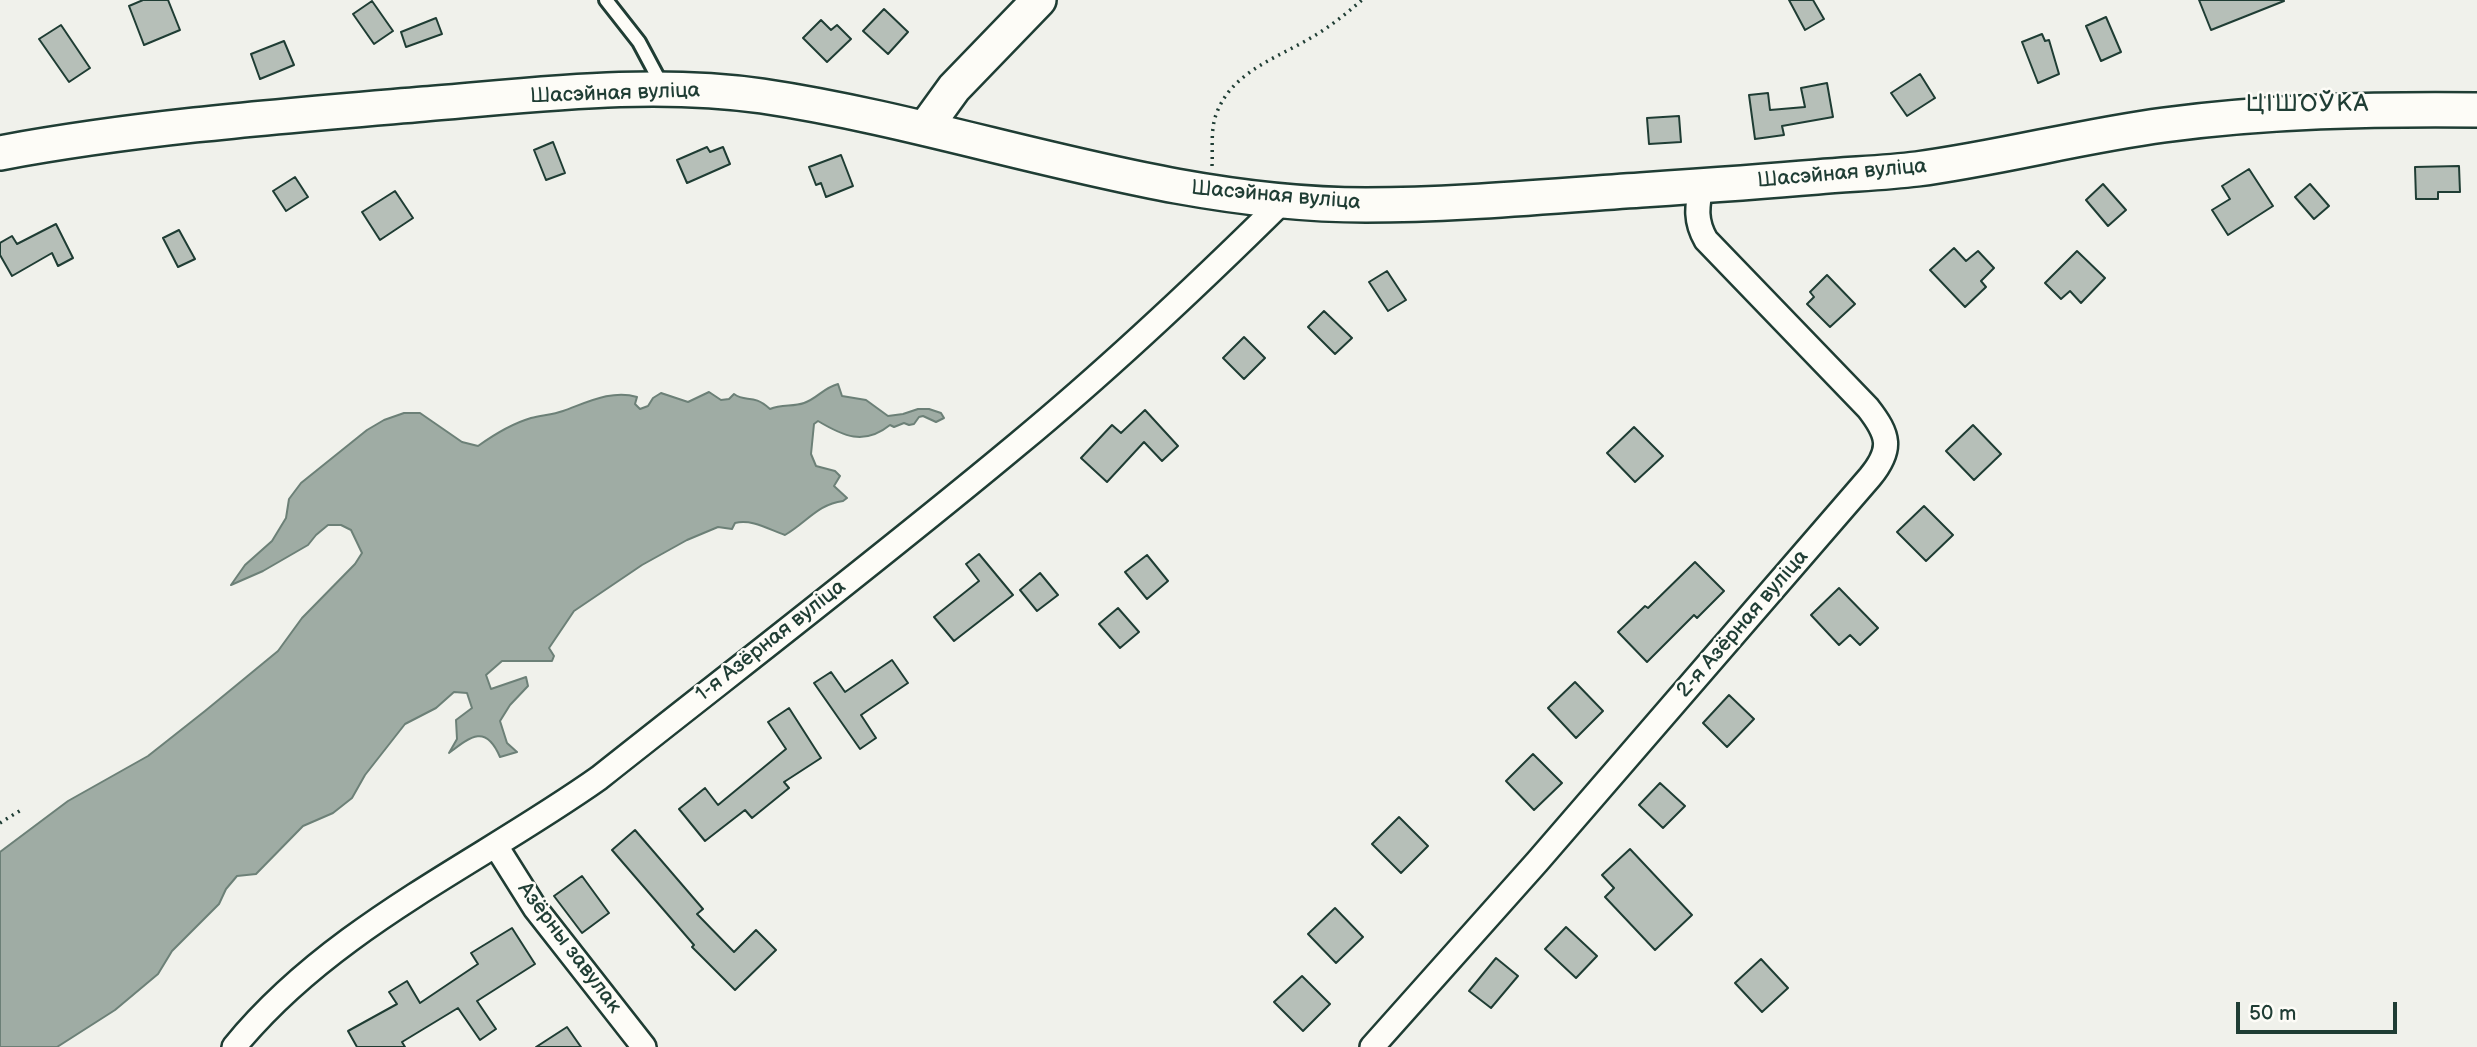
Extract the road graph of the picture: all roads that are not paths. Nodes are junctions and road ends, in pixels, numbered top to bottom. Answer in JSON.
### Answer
{"nodes":[{"id":1,"x":606,"y":0,"type":"edge"},
{"id":2,"x":1039,"y":0,"type":"edge"},
{"id":3,"x":664,"y":88,"type":"junction"},
{"id":4,"x":2477,"y":110,"type":"edge"},
{"id":5,"x":925,"y":128,"type":"junction"},
{"id":6,"x":0,"y":153,"type":"edge"},
{"id":7,"x":1701,"y":186,"type":"junction"},
{"id":8,"x":1283,"y":201,"type":"junction"},
{"id":9,"x":496,"y":846,"type":"junction"},
{"id":10,"x":234,"y":1047,"type":"edge"},
{"id":11,"x":644,"y":1047,"type":"edge"},
{"id":12,"x":1373,"y":1047,"type":"edge"}],
"edges":[{"from":1,"to":3,"type":"lane"},
{"from":2,"to":5,"type":"main road"},
{"from":3,"to":5,"type":"main road","name":"Шасэйная вуліца"},
{"from":3,"to":6,"type":"main road","name":"Шасэйная вуліца"},
{"from":4,"to":7,"type":"main road","name":"Шасэйная вуліца"},
{"from":5,"to":8,"type":"main road","name":"Шасэйная вуліца"},
{"from":7,"to":8,"type":"main road","name":"Шасэйная вуліца"},
{"from":7,"to":12,"type":"street","name":"2-я Азёрная вуліца"},
{"from":8,"to":9,"type":"street","name":"1-я Азёрная вуліца"},
{"from":9,"to":10,"type":"street","name":"1-я Азёрная вуліца"},
{"from":9,"to":11,"type":"street","name":"Азёрны завулак"}]}
